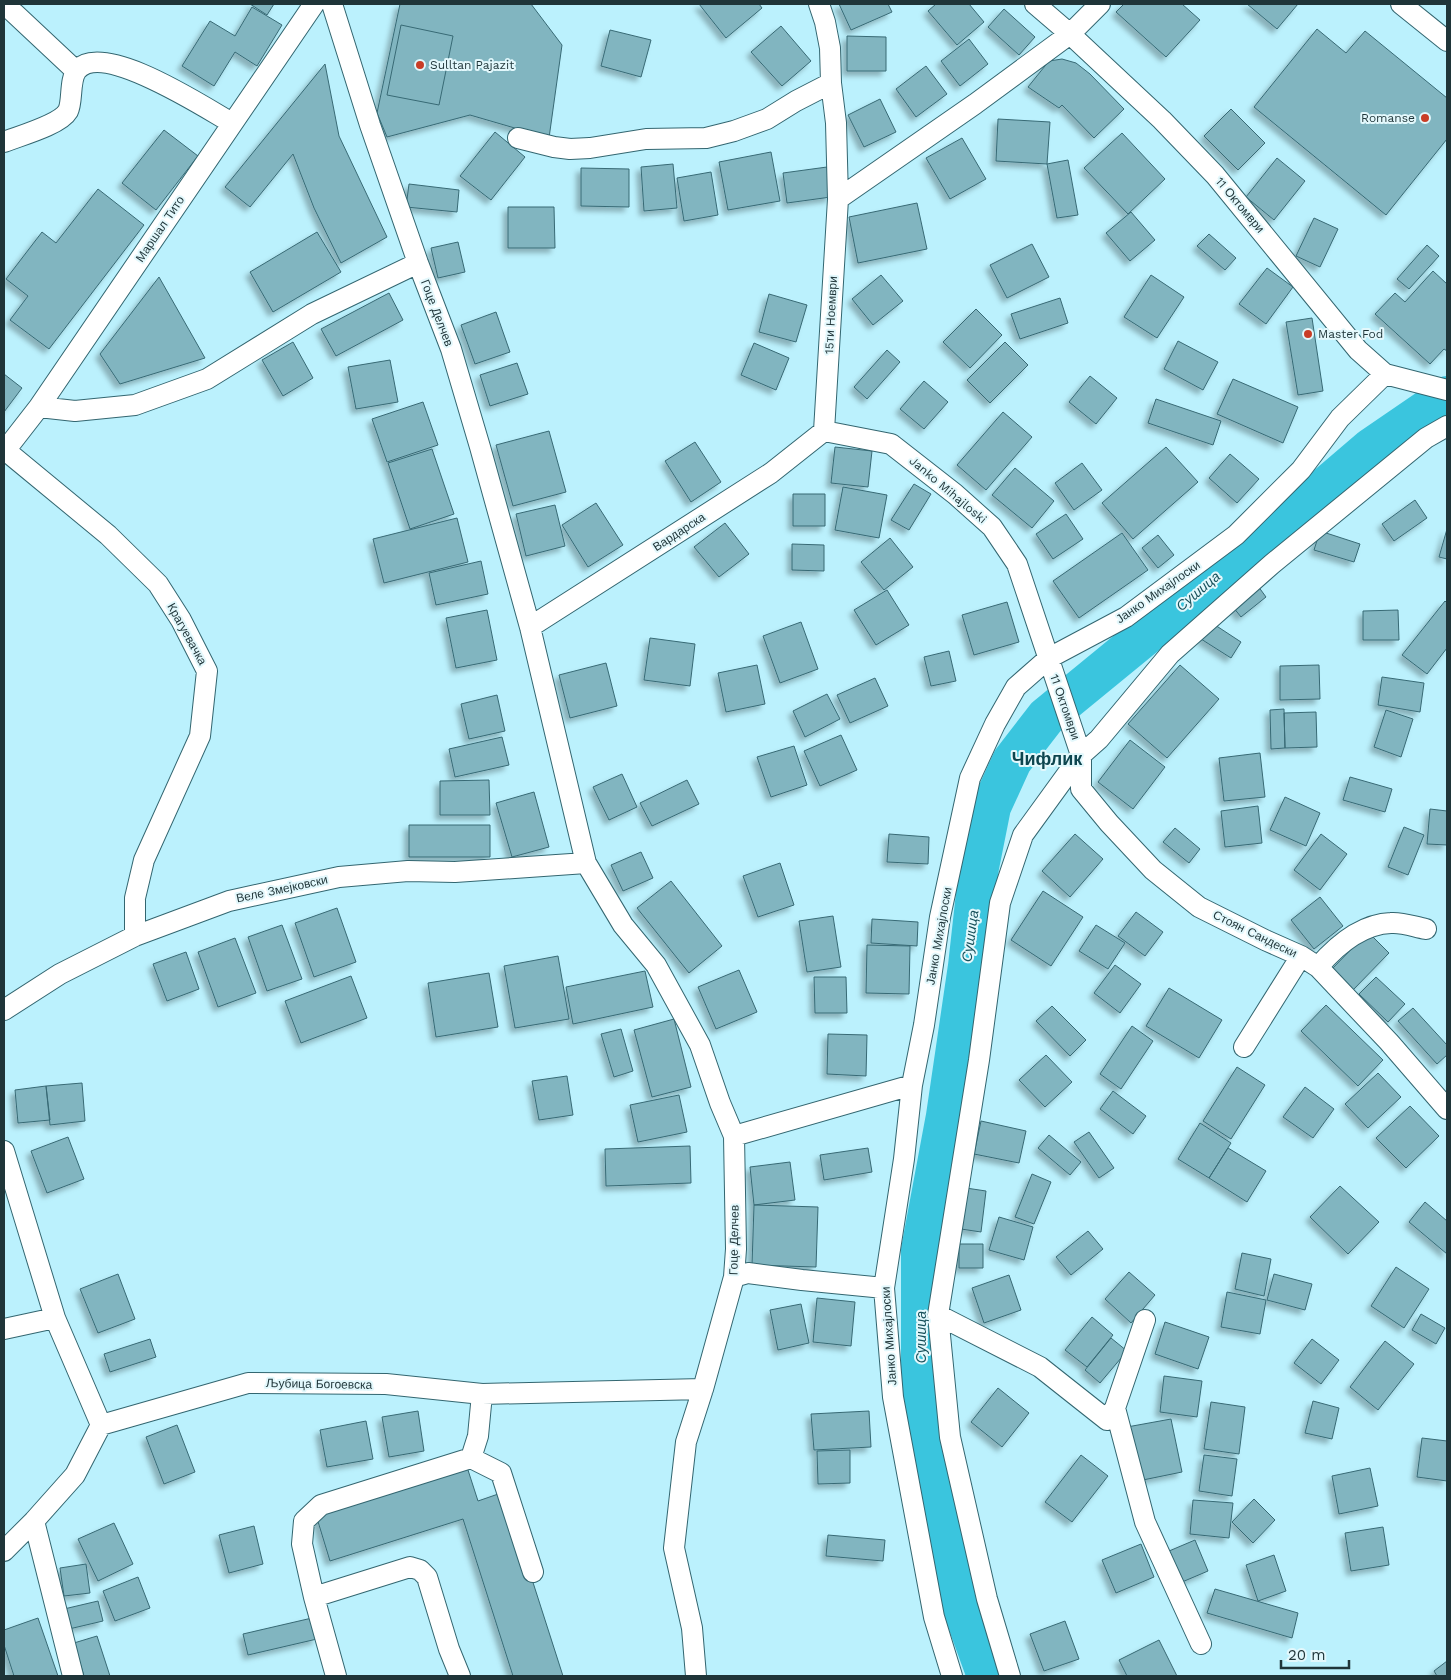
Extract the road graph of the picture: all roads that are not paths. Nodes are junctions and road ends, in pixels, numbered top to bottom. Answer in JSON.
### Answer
{"nodes":[{"id":1,"x":9,"y":4,"type":"edge"},
{"id":2,"x":314,"y":4,"type":"edge"},
{"id":3,"x":332,"y":4,"type":"edge"},
{"id":4,"x":819,"y":4,"type":"edge"},
{"id":5,"x":1035,"y":4,"type":"edge"},
{"id":6,"x":1100,"y":4,"type":"edge"},
{"id":7,"x":1401,"y":4,"type":"edge"},
{"id":8,"x":1070,"y":34,"type":"junction"},
{"id":9,"x":1447,"y":41,"type":"edge"},
{"id":10,"x":76,"y":71,"type":"junction"},
{"id":11,"x":831,"y":83,"type":"junction"},
{"id":12,"x":232,"y":123,"type":"junction"},
{"id":13,"x":518,"y":138,"type":"dead end"},
{"id":14,"x":4,"y":142,"type":"edge"},
{"id":15,"x":838,"y":199,"type":"junction"},
{"id":16,"x":418,"y":263,"type":"junction"},
{"id":17,"x":1385,"y":374,"type":"junction"},
{"id":18,"x":1441,"y":388,"type":"edge"},
{"id":19,"x":39,"y":407,"type":"junction"},
{"id":20,"x":1447,"y":426,"type":"edge"},
{"id":21,"x":824,"y":431,"type":"junction"},
{"id":22,"x":5,"y":451,"type":"edge"},
{"id":23,"x":530,"y":627,"type":"junction"},
{"id":24,"x":1049,"y":658,"type":"junction"},
{"id":25,"x":1081,"y":755,"type":"junction"},
{"id":26,"x":586,"y":863,"type":"junction"},
{"id":27,"x":1426,"y":929,"type":"dead end"},
{"id":28,"x":135,"y":936,"type":"junction"},
{"id":29,"x":1301,"y":956,"type":"junction"},
{"id":30,"x":1318,"y":966,"type":"junction"},
{"id":31,"x":4,"y":1010,"type":"edge"},
{"id":32,"x":1244,"y":1047,"type":"dead end"},
{"id":33,"x":912,"y":1085,"type":"junction"},
{"id":34,"x":1447,"y":1109,"type":"edge"},
{"id":35,"x":734,"y":1136,"type":"junction"},
{"id":36,"x":4,"y":1151,"type":"edge"},
{"id":37,"x":734,"y":1277,"type":"junction"},
{"id":38,"x":884,"y":1288,"type":"junction"},
{"id":39,"x":938,"y":1315,"type":"junction"},
{"id":40,"x":55,"y":1318,"type":"junction"},
{"id":41,"x":1145,"y":1320,"type":"dead end"},
{"id":42,"x":4,"y":1329,"type":"edge"},
{"id":43,"x":703,"y":1389,"type":"junction"},
{"id":44,"x":482,"y":1394,"type":"junction"},
{"id":45,"x":1115,"y":1408,"type":"junction"},
{"id":46,"x":101,"y":1425,"type":"junction"},
{"id":47,"x":471,"y":1458,"type":"junction"},
{"id":48,"x":34,"y":1521,"type":"junction"},
{"id":49,"x":4,"y":1551,"type":"edge"},
{"id":50,"x":533,"y":1572,"type":"dead end"},
{"id":51,"x":314,"y":1597,"type":"junction"},
{"id":52,"x":1201,"y":1644,"type":"dead end"},
{"id":53,"x":73,"y":1676,"type":"edge"},
{"id":54,"x":336,"y":1676,"type":"edge"},
{"id":55,"x":460,"y":1676,"type":"edge"},
{"id":56,"x":696,"y":1676,"type":"edge"},
{"id":57,"x":952,"y":1676,"type":"edge"},
{"id":58,"x":1010,"y":1676,"type":"edge"}],
"edges":[{"from":1,"to":10,"type":"street"},
{"from":2,"to":12,"type":"street","name":"Маршал Тито"},
{"from":3,"to":16,"type":"street","name":"Гоце Делчев"},
{"from":4,"to":11,"type":"street","name":"15ти Ноември"},
{"from":5,"to":8,"type":"street","name":"11 Октомври"},
{"from":6,"to":8,"type":"street"},
{"from":7,"to":9,"type":"street"},
{"from":8,"to":15,"type":"street"},
{"from":8,"to":17,"type":"street","name":"11 Октомври"},
{"from":10,"to":12,"type":"street"},
{"from":10,"to":14,"type":"street"},
{"from":11,"to":13,"type":"street"},
{"from":11,"to":15,"type":"street","name":"15ти Ноември"},
{"from":12,"to":19,"type":"street","name":"Маршал Тито"},
{"from":15,"to":21,"type":"street","name":"15ти Ноември"},
{"from":16,"to":19,"type":"street"},
{"from":16,"to":23,"type":"street","name":"Гоце Делчев"},
{"from":17,"to":18,"type":"street","name":"11 Октомври"},
{"from":17,"to":24,"type":"street","name":"Јанко Михајлоски"},
{"from":19,"to":22,"type":"street","name":"Маршал Тито"},
{"from":20,"to":25,"type":"street"},
{"from":21,"to":23,"type":"street","name":"Вардарска"},
{"from":21,"to":24,"type":"street","name":"Janko Mihajloski"},
{"from":22,"to":28,"type":"street","name":"Крагуевачка"},
{"from":23,"to":26,"type":"street","name":"Гоце Делчев"},
{"from":24,"to":25,"type":"street","name":"11 Октомври"},
{"from":24,"to":33,"type":"street","name":"Јанко Михајлоски"},
{"from":25,"to":29,"type":"street","name":"Стоян Сандески"},
{"from":25,"to":39,"type":"street"},
{"from":26,"to":28,"type":"street","name":"Веле Змејковски"},
{"from":26,"to":35,"type":"street","name":"Гоце Делчев"},
{"from":27,"to":30,"type":"street"},
{"from":28,"to":31,"type":"street","name":"Веле Змејковски"},
{"from":29,"to":30,"type":"street","name":"Стоян Сандески"},
{"from":29,"to":32,"type":"street"},
{"from":30,"to":34,"type":"street","name":"Стоян Сандески"},
{"from":33,"to":35,"type":"street"},
{"from":33,"to":38,"type":"street","name":"Јанко Михајлоски"},
{"from":35,"to":37,"type":"street","name":"Гоце Делчев"},
{"from":36,"to":40,"type":"street"},
{"from":37,"to":38,"type":"street"},
{"from":37,"to":43,"type":"street","name":"Гоце Делчев"},
{"from":38,"to":57,"type":"street","name":"Јанко Михајлоски"},
{"from":39,"to":45,"type":"street"},
{"from":39,"to":58,"type":"street"},
{"from":40,"to":42,"type":"street"},
{"from":40,"to":46,"type":"street"},
{"from":41,"to":45,"type":"street"},
{"from":43,"to":44,"type":"street","name":"Љубица Богоевска"},
{"from":43,"to":56,"type":"street","name":"Гоце Делчев"},
{"from":44,"to":46,"type":"street","name":"Љубица Богоевска"},
{"from":44,"to":47,"type":"street"},
{"from":45,"to":52,"type":"street"},
{"from":46,"to":48,"type":"street"},
{"from":47,"to":50,"type":"street"},
{"from":47,"to":51,"type":"street"},
{"from":48,"to":49,"type":"street"},
{"from":48,"to":53,"type":"street"},
{"from":51,"to":54,"type":"street"},
{"from":51,"to":55,"type":"street"}]}
